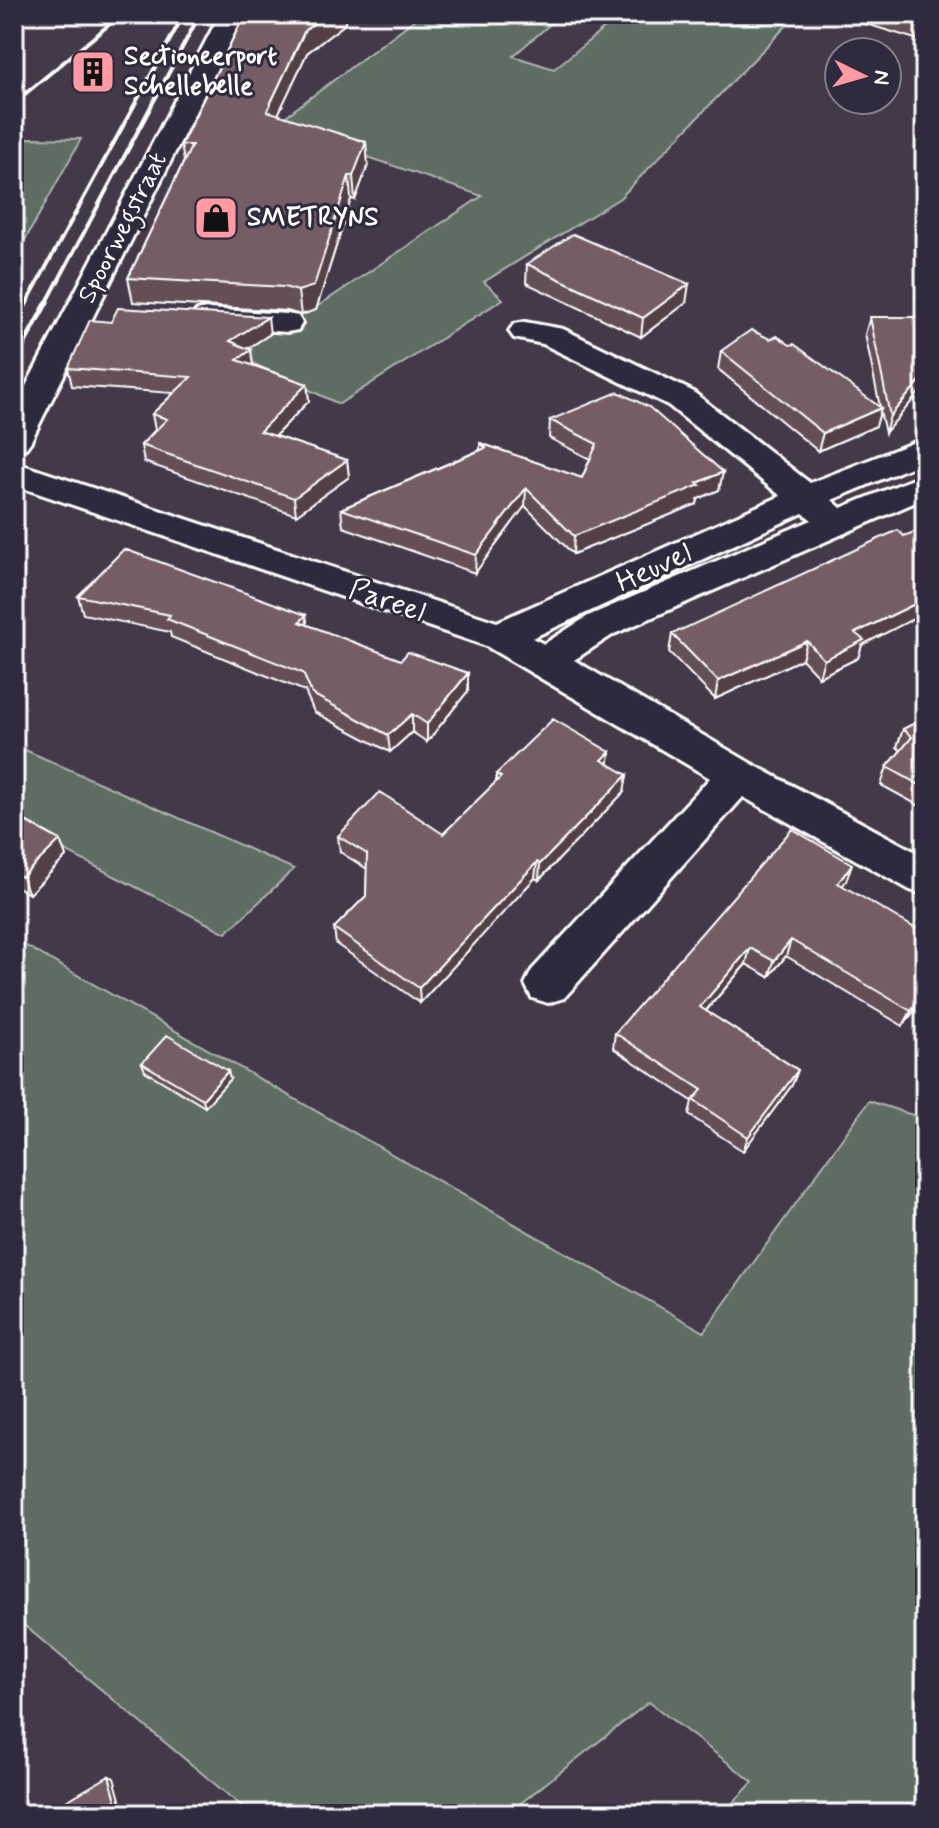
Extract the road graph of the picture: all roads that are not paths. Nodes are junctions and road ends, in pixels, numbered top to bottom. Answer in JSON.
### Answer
{"nodes":[{"id":1,"x":232,"y":14,"type":"edge"},
{"id":2,"x":81,"y":311,"type":"junction"},
{"id":3,"x":113,"y":312,"type":"edge"},
{"id":4,"x":176,"y":316,"type":"edge"},
{"id":5,"x":287,"y":323,"type":"dead end"},
{"id":6,"x":525,"y":331,"type":"dead end"},
{"id":7,"x":14,"y":441,"type":"edge"},
{"id":8,"x":925,"y":449,"type":"edge"},
{"id":9,"x":14,"y":473,"type":"edge"},
{"id":10,"x":925,"y":485,"type":"edge"},
{"id":11,"x":808,"y":497,"type":"junction"},
{"id":12,"x":838,"y":524,"type":"junction"},
{"id":13,"x":499,"y":637,"type":"junction"},
{"id":14,"x":545,"y":661,"type":"junction"},
{"id":15,"x":738,"y":775,"type":"junction"},
{"id":16,"x":925,"y":878,"type":"edge"},
{"id":17,"x":548,"y":984,"type":"dead end"}],
"edges":[{"from":1,"to":2,"type":"street","name":"Spoorwegstraat"},
{"from":2,"to":3,"type":"street"},
{"from":2,"to":7,"type":"street","name":"Spoorwegstraat"},
{"from":4,"to":5,"type":"street"},
{"from":6,"to":11,"type":"street"},
{"from":8,"to":11,"type":"street","name":"Heuvel"},
{"from":9,"to":13,"type":"street","name":"Pareel"},
{"from":10,"to":12,"type":"street","name":"Heuvel"},
{"from":11,"to":12,"type":"street"},
{"from":11,"to":13,"type":"street","name":"Heuvel"},
{"from":12,"to":14,"type":"street","name":"Heuvel"},
{"from":13,"to":14,"type":"street","name":"Pareel"},
{"from":14,"to":15,"type":"street","name":"Pareel"},
{"from":15,"to":16,"type":"street","name":"Pareel"},
{"from":15,"to":17,"type":"street"}]}
